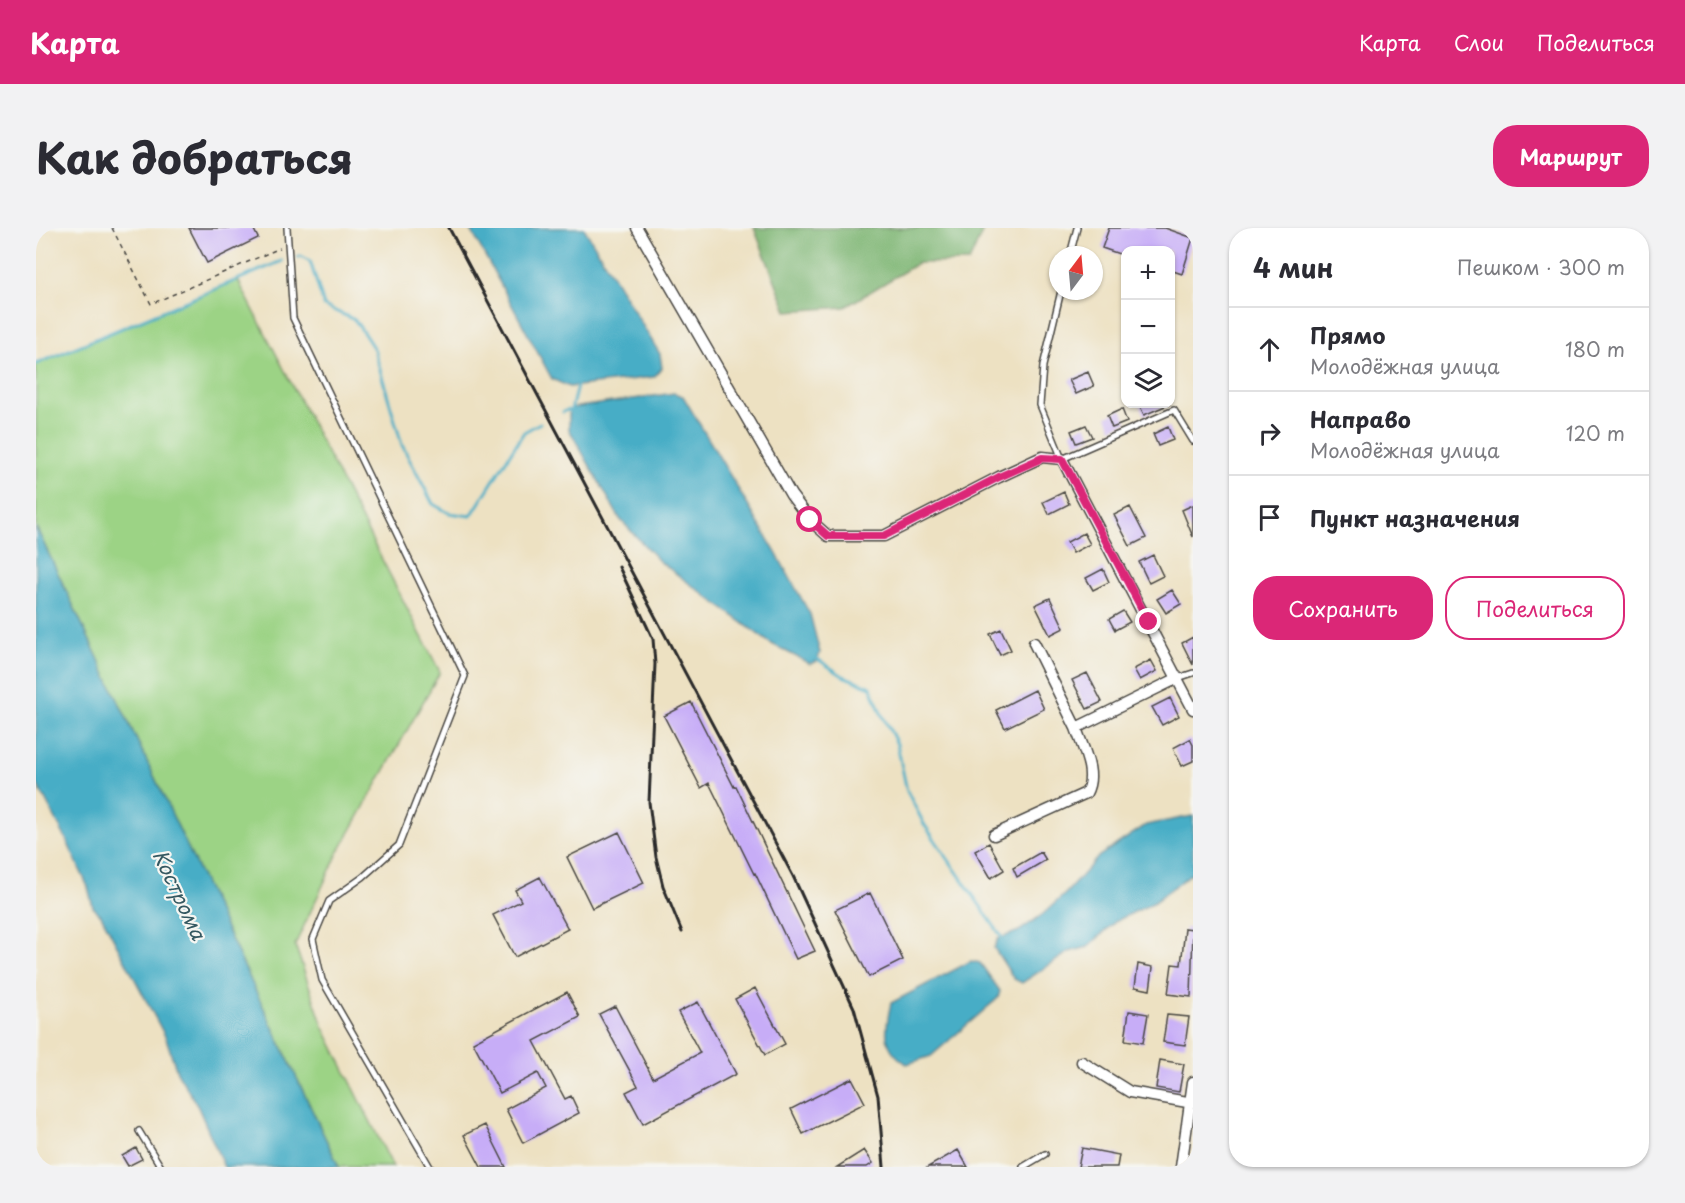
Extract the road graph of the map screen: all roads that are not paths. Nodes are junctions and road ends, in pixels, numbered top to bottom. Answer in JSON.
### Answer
{"nodes":[{"id":1,"x":287,"y":228,"type":"edge"},
{"id":2,"x":637,"y":228,"type":"edge"},
{"id":3,"x":1077,"y":228,"type":"edge"},
{"id":4,"x":1072,"y":246,"type":"edge"},
{"id":5,"x":1059,"y":300,"type":"edge"},
{"id":6,"x":1193,"y":441,"type":"edge"},
{"id":7,"x":1062,"y":459,"type":"junction"},
{"id":8,"x":1034,"y":643,"type":"dead end"},
{"id":9,"x":1193,"y":673,"type":"edge"},
{"id":10,"x":1178,"y":678,"type":"junction"},
{"id":11,"x":1193,"y":709,"type":"edge"},
{"id":12,"x":1076,"y":729,"type":"junction"},
{"id":13,"x":994,"y":835,"type":"dead end"},
{"id":14,"x":1082,"y":1062,"type":"dead end"},
{"id":15,"x":1193,"y":1083,"type":"edge"},
{"id":16,"x":1192,"y":1103,"type":"edge"},
{"id":17,"x":139,"y":1131,"type":"dead end"},
{"id":18,"x":1045,"y":1154,"type":"dead end"},
{"id":19,"x":161,"y":1167,"type":"edge"},
{"id":20,"x":430,"y":1167,"type":"edge"},
{"id":21,"x":1023,"y":1167,"type":"edge"},
{"id":22,"x":1181,"y":1167,"type":"edge"}],
"edges":[{"from":1,"to":20,"type":"lane"},
{"from":2,"to":7,"type":"street"},
{"from":3,"to":4,"type":"lane"},
{"from":5,"to":7,"type":"lane"},
{"from":6,"to":7,"type":"lane"},
{"from":7,"to":10,"type":"street"},
{"from":8,"to":12,"type":"street"},
{"from":9,"to":10,"type":"lane"},
{"from":10,"to":11,"type":"street"},
{"from":10,"to":12,"type":"street"},
{"from":12,"to":13,"type":"street"},
{"from":14,"to":16,"type":"street"},
{"from":15,"to":16,"type":"street"},
{"from":16,"to":22,"type":"street"},
{"from":17,"to":19,"type":"lane"},
{"from":18,"to":21,"type":"lane"}]}
